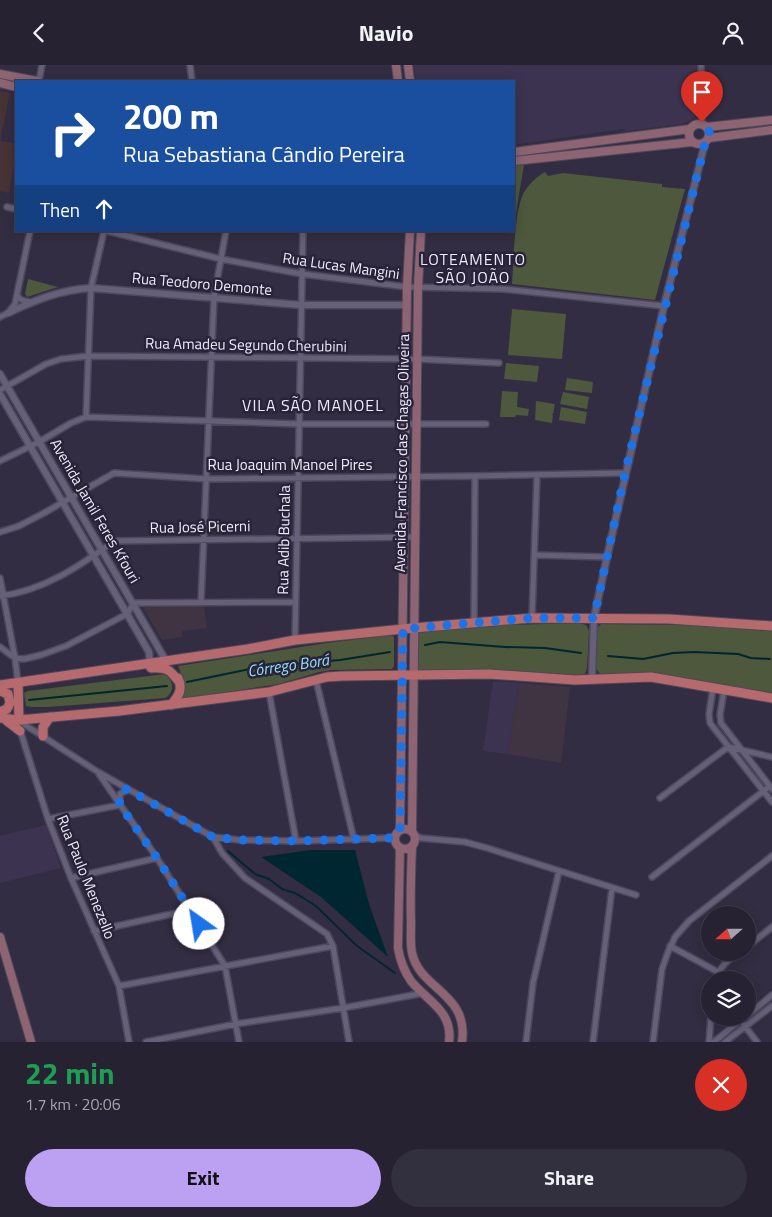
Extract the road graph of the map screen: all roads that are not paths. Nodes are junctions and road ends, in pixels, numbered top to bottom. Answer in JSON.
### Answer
{"nodes":[{"id":1,"x":42,"y":65,"type":"edge"},
{"id":2,"x":190,"y":65,"type":"edge"},
{"id":3,"x":396,"y":65,"type":"edge"},
{"id":4,"x":408,"y":65,"type":"edge"},
{"id":5,"x":701,"y":65,"type":"edge"},
{"id":6,"x":0,"y":74,"type":"edge"},
{"id":7,"x":33,"y":80,"type":"edge"},
{"id":8,"x":38,"y":80,"type":"edge"},
{"id":9,"x":192,"y":80,"type":"edge"},
{"id":10,"x":398,"y":80,"type":"edge"},
{"id":11,"x":410,"y":80,"type":"edge"},
{"id":12,"x":0,"y":83,"type":"edge"},
{"id":13,"x":15,"y":87,"type":"edge"},
{"id":14,"x":772,"y":119,"type":"edge"},
{"id":15,"x":704,"y":126,"type":"junction"},
{"id":16,"x":690,"y":129,"type":"junction"},
{"id":17,"x":772,"y":130,"type":"edge"},
{"id":18,"x":692,"y":142,"type":"junction"},
{"id":19,"x":705,"y":144,"type":"junction"},
{"id":20,"x":531,"y":150,"type":"junction"},
{"id":21,"x":515,"y":152,"type":"edge"},
{"id":22,"x":532,"y":159,"type":"junction"},
{"id":23,"x":515,"y":161,"type":"edge"},
{"id":24,"x":8,"y":207,"type":"dead end"},
{"id":25,"x":15,"y":209,"type":"edge"},
{"id":26,"x":30,"y":232,"type":"edge"},
{"id":27,"x":105,"y":232,"type":"edge"},
{"id":28,"x":109,"y":232,"type":"edge"},
{"id":29,"x":226,"y":232,"type":"edge"},
{"id":30,"x":303,"y":232,"type":"edge"},
{"id":31,"x":410,"y":232,"type":"edge"},
{"id":32,"x":421,"y":232,"type":"edge"},
{"id":33,"x":221,"y":259,"type":"junction"},
{"id":34,"x":302,"y":274,"type":"junction"},
{"id":35,"x":407,"y":287,"type":"junction"},
{"id":36,"x":91,"y":288,"type":"junction"},
{"id":37,"x":418,"y":288,"type":"junction"},
{"id":38,"x":17,"y":295,"type":"junction"},
{"id":39,"x":214,"y":297,"type":"junction"},
{"id":40,"x":32,"y":302,"type":"junction"},
{"id":41,"x":301,"y":305,"type":"junction"},
{"id":42,"x":408,"y":305,"type":"junction"},
{"id":43,"x":664,"y":306,"type":"junction"},
{"id":44,"x":8,"y":313,"type":"junction"},
{"id":45,"x":0,"y":317,"type":"edge"},
{"id":46,"x":88,"y":356,"type":"junction"},
{"id":47,"x":211,"y":358,"type":"junction"},
{"id":48,"x":300,"y":359,"type":"junction"},
{"id":49,"x":417,"y":359,"type":"junction"},
{"id":50,"x":407,"y":360,"type":"junction"},
{"id":51,"x":500,"y":363,"type":"dead end"},
{"id":52,"x":0,"y":374,"type":"edge"},
{"id":53,"x":7,"y":386,"type":"junction"},
{"id":54,"x":0,"y":392,"type":"edge"},
{"id":55,"x":86,"y":417,"type":"junction"},
{"id":56,"x":209,"y":422,"type":"junction"},
{"id":57,"x":299,"y":424,"type":"junction"},
{"id":58,"x":416,"y":424,"type":"junction"},
{"id":59,"x":486,"y":424,"type":"dead end"},
{"id":60,"x":406,"y":425,"type":"junction"},
{"id":61,"x":40,"y":442,"type":"junction"},
{"id":62,"x":30,"y":446,"type":"junction"},
{"id":63,"x":0,"y":461,"type":"edge"},
{"id":64,"x":625,"y":473,"type":"junction"},
{"id":65,"x":537,"y":475,"type":"junction"},
{"id":66,"x":404,"y":477,"type":"junction"},
{"id":67,"x":416,"y":477,"type":"junction"},
{"id":68,"x":476,"y":477,"type":"junction"},
{"id":69,"x":298,"y":478,"type":"junction"},
{"id":70,"x":206,"y":479,"type":"junction"},
{"id":71,"x":72,"y":497,"type":"junction"},
{"id":72,"x":62,"y":502,"type":"junction"},
{"id":73,"x":0,"y":532,"type":"edge"},
{"id":74,"x":404,"y":537,"type":"junction"},
{"id":75,"x":414,"y":537,"type":"junction"},
{"id":76,"x":296,"y":539,"type":"junction"},
{"id":77,"x":204,"y":540,"type":"junction"},
{"id":78,"x":102,"y":549,"type":"junction"},
{"id":79,"x":535,"y":555,"type":"junction"},
{"id":80,"x":94,"y":556,"type":"junction"},
{"id":81,"x":607,"y":557,"type":"junction"},
{"id":82,"x":0,"y":578,"type":"edge"},
{"id":83,"x":2,"y":596,"type":"edge"},
{"id":84,"x":202,"y":602,"type":"junction"},
{"id":85,"x":295,"y":602,"type":"junction"},
{"id":86,"x":134,"y":603,"type":"junction"},
{"id":87,"x":127,"y":613,"type":"junction"},
{"id":88,"x":532,"y":618,"type":"junction"},
{"id":89,"x":594,"y":618,"type":"junction"},
{"id":90,"x":474,"y":623,"type":"junction"},
{"id":91,"x":772,"y":626,"type":"edge"},
{"id":92,"x":413,"y":628,"type":"junction"},
{"id":93,"x":403,"y":629,"type":"junction"},
{"id":94,"x":295,"y":640,"type":"junction"},
{"id":95,"x":0,"y":647,"type":"edge"},
{"id":96,"x":15,"y":658,"type":"junction"},
{"id":97,"x":166,"y":661,"type":"junction"},
{"id":98,"x":150,"y":663,"type":"junction"},
{"id":99,"x":132,"y":666,"type":"junction"},
{"id":100,"x":402,"y":676,"type":"junction"},
{"id":101,"x":412,"y":676,"type":"junction"},
{"id":102,"x":592,"y":679,"type":"junction"},
{"id":103,"x":316,"y":680,"type":"junction"},
{"id":104,"x":18,"y":683,"type":"junction"},
{"id":105,"x":180,"y":683,"type":"junction"},
{"id":106,"x":0,"y":685,"type":"edge"},
{"id":107,"x":713,"y":688,"type":"junction"},
{"id":108,"x":724,"y":690,"type":"junction"},
{"id":109,"x":0,"y":691,"type":"edge"},
{"id":110,"x":269,"y":692,"type":"junction"},
{"id":111,"x":401,"y":694,"type":"junction"},
{"id":112,"x":412,"y":694,"type":"junction"},
{"id":113,"x":772,"y":698,"type":"edge"},
{"id":114,"x":172,"y":705,"type":"junction"},
{"id":115,"x":1,"y":716,"type":"edge"},
{"id":116,"x":50,"y":717,"type":"junction"},
{"id":117,"x":720,"y":719,"type":"junction"},
{"id":118,"x":19,"y":720,"type":"junction"},
{"id":119,"x":710,"y":723,"type":"junction"},
{"id":120,"x":20,"y":731,"type":"junction"},
{"id":121,"x":43,"y":736,"type":"junction"},
{"id":122,"x":728,"y":747,"type":"junction"},
{"id":123,"x":741,"y":750,"type":"junction"},
{"id":124,"x":772,"y":757,"type":"edge"},
{"id":125,"x":98,"y":772,"type":"junction"},
{"id":126,"x":771,"y":787,"type":"edge"},
{"id":127,"x":127,"y":789,"type":"junction"},
{"id":128,"x":763,"y":791,"type":"junction"},
{"id":129,"x":660,"y":798,"type":"dead end"},
{"id":130,"x":772,"y":802,"type":"edge"},
{"id":131,"x":120,"y":805,"type":"junction"},
{"id":132,"x":48,"y":819,"type":"junction"},
{"id":133,"x":415,"y":835,"type":"junction"},
{"id":134,"x":213,"y":837,"type":"junction"},
{"id":135,"x":396,"y":839,"type":"junction"},
{"id":136,"x":354,"y":840,"type":"junction"},
{"id":137,"x":296,"y":841,"type":"junction"},
{"id":138,"x":413,"y":845,"type":"junction"},
{"id":139,"x":772,"y":856,"type":"edge"},
{"id":140,"x":157,"y":858,"type":"junction"},
{"id":141,"x":558,"y":871,"type":"junction"},
{"id":142,"x":652,"y":877,"type":"dead end"},
{"id":143,"x":70,"y":878,"type":"junction"},
{"id":144,"x":612,"y":888,"type":"junction"},
{"id":145,"x":636,"y":895,"type":"dead end"},
{"id":146,"x":190,"y":910,"type":"junction"},
{"id":147,"x":772,"y":927,"type":"edge"},
{"id":148,"x":94,"y":931,"type":"junction"},
{"id":149,"x":0,"y":937,"type":"edge"},
{"id":150,"x":756,"y":940,"type":"edge"},
{"id":151,"x":333,"y":946,"type":"junction"},
{"id":152,"x":670,"y":946,"type":"junction"},
{"id":153,"x":729,"y":961,"type":"edge"},
{"id":154,"x":225,"y":966,"type":"junction"},
{"id":155,"x":718,"y":971,"type":"joint"},
{"id":156,"x":415,"y":984,"type":"junction"},
{"id":157,"x":118,"y":986,"type":"junction"},
{"id":158,"x":424,"y":993,"type":"junction"},
{"id":159,"x":410,"y":995,"type":"junction"},
{"id":160,"x":772,"y":995,"type":"edge"},
{"id":161,"x":772,"y":1006,"type":"edge"},
{"id":162,"x":343,"y":1008,"type":"junction"},
{"id":163,"x":756,"y":1008,"type":"edge"},
{"id":164,"x":756,"y":1018,"type":"edge"},
{"id":165,"x":236,"y":1024,"type":"junction"},
{"id":166,"x":710,"y":1026,"type":"joint"},
{"id":167,"x":734,"y":1026,"type":"edge"},
{"id":168,"x":745,"y":1026,"type":"joint"},
{"id":169,"x":723,"y":1035,"type":"junction"},
{"id":170,"x":32,"y":1042,"type":"edge"},
{"id":171,"x":129,"y":1042,"type":"edge"},
{"id":172,"x":146,"y":1042,"type":"edge"},
{"id":173,"x":239,"y":1042,"type":"edge"},
{"id":174,"x":349,"y":1042,"type":"edge"},
{"id":175,"x":450,"y":1042,"type":"edge"},
{"id":176,"x":462,"y":1042,"type":"edge"},
{"id":177,"x":526,"y":1042,"type":"edge"},
{"id":178,"x":593,"y":1042,"type":"edge"},
{"id":179,"x":653,"y":1042,"type":"edge"},
{"id":180,"x":709,"y":1042,"type":"edge"},
{"id":181,"x":714,"y":1042,"type":"edge"},
{"id":182,"x":725,"y":1042,"type":"edge"},
{"id":183,"x":757,"y":1042,"type":"edge"}],
"edges":[{"from":1,"to":8,"type":"street"},
{"from":2,"to":9,"type":"street"},
{"from":3,"to":10,"type":"main road"},
{"from":4,"to":11,"type":"main road"},
{"from":5,"to":15,"type":"street"},
{"from":6,"to":7,"type":"main road"},
{"from":12,"to":13,"type":"main road"},
{"from":14,"to":15,"type":"main road"},
{"from":15,"to":16,"type":"main road"},
{"from":15,"to":19,"type":"main road"},
{"from":16,"to":18,"type":"main road"},
{"from":16,"to":20,"type":"main road"},
{"from":17,"to":19,"type":"main road"},
{"from":18,"to":19,"type":"main road"},
{"from":18,"to":22,"type":"main road"},
{"from":19,"to":43,"type":"street"},
{"from":20,"to":21,"type":"main road"},
{"from":20,"to":22,"type":"main road"},
{"from":22,"to":23,"type":"main road"},
{"from":24,"to":25,"type":"street"},
{"from":26,"to":38,"type":"street"},
{"from":27,"to":36,"type":"street"},
{"from":28,"to":33,"type":"street","name":"Rua Lucas Mangini"},
{"from":29,"to":33,"type":"street"},
{"from":30,"to":34,"type":"street","name":"Rua Adib Buchala"},
{"from":31,"to":35,"type":"main road","name":"Avenida Francisco das Chagas Oliveira"},
{"from":32,"to":37,"type":"main road","name":"Avenida Francisco das Chagas Oliveira"},
{"from":33,"to":34,"type":"street","name":"Rua Lucas Mangini"},
{"from":33,"to":39,"type":"street"},
{"from":34,"to":35,"type":"street","name":"Rua Lucas Mangini"},
{"from":34,"to":41,"type":"street","name":"Rua Adib Buchala"},
{"from":35,"to":37,"type":"street","name":"Rua Lucas Mangini"},
{"from":35,"to":42,"type":"main road","name":"Avenida Francisco das Chagas Oliveira"},
{"from":36,"to":39,"type":"street","name":"Rua Teodoro Demonte"},
{"from":36,"to":40,"type":"street","name":"Rua Teodoro Demonte"},
{"from":36,"to":46,"type":"street"},
{"from":37,"to":43,"type":"street","name":"Rua Lucas Mangini"},
{"from":37,"to":49,"type":"main road","name":"Avenida Francisco das Chagas Oliveira"},
{"from":38,"to":40,"type":"street"},
{"from":38,"to":44,"type":"street"},
{"from":39,"to":41,"type":"street","name":"Rua Teodoro Demonte"},
{"from":39,"to":47,"type":"street"},
{"from":40,"to":44,"type":"street","name":"Rua Teodoro Demonte"},
{"from":41,"to":42,"type":"street","name":"Rua Teodoro Demonte"},
{"from":41,"to":48,"type":"street","name":"Rua Adib Buchala"},
{"from":42,"to":50,"type":"main road","name":"Avenida Francisco das Chagas Oliveira"},
{"from":43,"to":64,"type":"street"},
{"from":44,"to":45,"type":"street","name":"Rua Teodoro Demonte"},
{"from":46,"to":47,"type":"street","name":"Rua Amadeu Segundo Cherubini"},
{"from":46,"to":53,"type":"street","name":"Rua Amadeu Segundo Cherubini"},
{"from":46,"to":55,"type":"street"},
{"from":47,"to":48,"type":"street","name":"Rua Amadeu Segundo Cherubini"},
{"from":47,"to":56,"type":"street"},
{"from":48,"to":50,"type":"street","name":"Rua Amadeu Segundo Cherubini"},
{"from":48,"to":57,"type":"street","name":"Rua Adib Buchala"},
{"from":49,"to":50,"type":"street","name":"Rua Amadeu Segundo Cherubini"},
{"from":49,"to":51,"type":"street","name":"Rua Amadeu Segundo Cherubini"},
{"from":49,"to":58,"type":"main road","name":"Avenida Francisco das Chagas Oliveira"},
{"from":50,"to":60,"type":"main road","name":"Avenida Francisco das Chagas Oliveira"},
{"from":52,"to":53,"type":"street","name":"Avenida Jamil Feres Kfouri"},
{"from":53,"to":54,"type":"street","name":"Rua Amadeu Segundo Cherubini"},
{"from":53,"to":61,"type":"street","name":"Avenida Jamil Feres Kfouri"},
{"from":54,"to":62,"type":"street","name":"Avenida Jamil Feres Kfouri"},
{"from":55,"to":56,"type":"street"},
{"from":55,"to":61,"type":"street"},
{"from":56,"to":57,"type":"street"},
{"from":56,"to":70,"type":"street"},
{"from":57,"to":60,"type":"street"},
{"from":57,"to":69,"type":"street","name":"Rua Adib Buchala"},
{"from":58,"to":59,"type":"street"},
{"from":58,"to":60,"type":"street"},
{"from":58,"to":67,"type":"main road","name":"Avenida Francisco das Chagas Oliveira"},
{"from":60,"to":66,"type":"main road","name":"Avenida Francisco das Chagas Oliveira"},
{"from":61,"to":62,"type":"street"},
{"from":61,"to":71,"type":"street","name":"Avenida Jamil Feres Kfouri"},
{"from":62,"to":63,"type":"street"},
{"from":62,"to":72,"type":"street","name":"Avenida Jamil Feres Kfouri"},
{"from":64,"to":65,"type":"street","name":"Rua Joaquim Manoel Pires"},
{"from":64,"to":81,"type":"street"},
{"from":65,"to":68,"type":"street","name":"Rua Joaquim Manoel Pires"},
{"from":65,"to":79,"type":"street"},
{"from":66,"to":67,"type":"street","name":"Rua Joaquim Manoel Pires"},
{"from":66,"to":69,"type":"street","name":"Rua Joaquim Manoel Pires"},
{"from":66,"to":74,"type":"main road","name":"Avenida Francisco das Chagas Oliveira"},
{"from":67,"to":68,"type":"street","name":"Rua Joaquim Manoel Pires"},
{"from":67,"to":75,"type":"main road","name":"Avenida Francisco das Chagas Oliveira"},
{"from":68,"to":90,"type":"street"},
{"from":69,"to":70,"type":"street","name":"Rua Joaquim Manoel Pires"},
{"from":69,"to":76,"type":"street","name":"Rua Adib Buchala"},
{"from":70,"to":71,"type":"street","name":"Rua Joaquim Manoel Pires"},
{"from":70,"to":77,"type":"street"},
{"from":71,"to":72,"type":"street","name":"Rua Joaquim Manoel Pires"},
{"from":71,"to":78,"type":"street","name":"Avenida Jamil Feres Kfouri"},
{"from":72,"to":73,"type":"street","name":"Rua Joaquim Manoel Pires"},
{"from":72,"to":80,"type":"street","name":"Avenida Jamil Feres Kfouri"},
{"from":74,"to":75,"type":"street","name":"Rua José Picerni"},
{"from":74,"to":76,"type":"street","name":"Rua José Picerni"},
{"from":74,"to":93,"type":"main road","name":"Avenida Francisco das Chagas Oliveira"},
{"from":75,"to":92,"type":"main road","name":"Avenida Francisco das Chagas Oliveira"},
{"from":76,"to":77,"type":"street","name":"Rua José Picerni"},
{"from":76,"to":85,"type":"street","name":"Rua Adib Buchala"},
{"from":77,"to":78,"type":"street","name":"Rua José Picerni"},
{"from":77,"to":84,"type":"street"},
{"from":78,"to":80,"type":"street","name":"Rua José Picerni"},
{"from":78,"to":86,"type":"street","name":"Avenida Jamil Feres Kfouri"},
{"from":79,"to":81,"type":"street"},
{"from":79,"to":88,"type":"street"},
{"from":80,"to":83,"type":"street","name":"Rua José Picerni"},
{"from":80,"to":87,"type":"street","name":"Avenida Jamil Feres Kfouri"},
{"from":81,"to":89,"type":"street"},
{"from":82,"to":83,"type":"street"},
{"from":83,"to":96,"type":"street"},
{"from":84,"to":85,"type":"street"},
{"from":84,"to":86,"type":"street"},
{"from":85,"to":94,"type":"street","name":"Rua Adib Buchala"},
{"from":86,"to":87,"type":"street"},
{"from":86,"to":97,"type":"street","name":"Avenida Jamil Feres Kfouri"},
{"from":87,"to":96,"type":"street"},
{"from":87,"to":98,"type":"street","name":"Avenida Jamil Feres Kfouri"},
{"from":88,"to":89,"type":"main road"},
{"from":88,"to":90,"type":"main road"},
{"from":89,"to":91,"type":"main road"},
{"from":89,"to":102,"type":"street"},
{"from":90,"to":92,"type":"main road"},
{"from":92,"to":93,"type":"main road"},
{"from":92,"to":101,"type":"main road","name":"Avenida Francisco das Chagas Oliveira"},
{"from":93,"to":94,"type":"main road"},
{"from":93,"to":100,"type":"main road","name":"Avenida Francisco das Chagas Oliveira"},
{"from":94,"to":97,"type":"main road"},
{"from":95,"to":96,"type":"street"},
{"from":96,"to":104,"type":"street"},
{"from":97,"to":98,"type":"main road"},
{"from":97,"to":105,"type":"main road"},
{"from":98,"to":99,"type":"main road"},
{"from":99,"to":104,"type":"main road"},
{"from":99,"to":105,"type":"main road"},
{"from":100,"to":101,"type":"main road"},
{"from":100,"to":103,"type":"main road"},
{"from":100,"to":111,"type":"main road","name":"Avenida Francisco das Chagas Oliveira"},
{"from":101,"to":102,"type":"main road"},
{"from":101,"to":112,"type":"main road","name":"Avenida Francisco das Chagas Oliveira"},
{"from":102,"to":107,"type":"main road"},
{"from":103,"to":110,"type":"main road"},
{"from":103,"to":136,"type":"street"},
{"from":104,"to":106,"type":"main road"},
{"from":104,"to":118,"type":"main road"},
{"from":105,"to":114,"type":"main road"},
{"from":107,"to":108,"type":"main road"},
{"from":107,"to":119,"type":"street"},
{"from":108,"to":113,"type":"main road"},
{"from":108,"to":117,"type":"street"},
{"from":109,"to":115,"type":"main road"},
{"from":110,"to":114,"type":"main road"},
{"from":110,"to":137,"type":"street"},
{"from":111,"to":112,"type":"main road"},
{"from":111,"to":135,"type":"main road","name":"Avenida Francisco das Chagas Oliveira"},
{"from":112,"to":133,"type":"main road","name":"Avenida Francisco das Chagas Oliveira"},
{"from":114,"to":116,"type":"main road"},
{"from":115,"to":118,"type":"main road"},
{"from":115,"to":120,"type":"main road"},
{"from":116,"to":118,"type":"main road"},
{"from":116,"to":121,"type":"main road"},
{"from":117,"to":119,"type":"street"},
{"from":117,"to":123,"type":"street"},
{"from":118,"to":120,"type":"street","name":"Rua Paulo Menezello"},
{"from":118,"to":121,"type":"street"},
{"from":119,"to":122,"type":"street"},
{"from":120,"to":132,"type":"street","name":"Rua Paulo Menezello"},
{"from":121,"to":125,"type":"street"},
{"from":122,"to":123,"type":"street"},
{"from":122,"to":128,"type":"street"},
{"from":122,"to":129,"type":"street"},
{"from":123,"to":124,"type":"street"},
{"from":123,"to":126,"type":"street"},
{"from":125,"to":127,"type":"street"},
{"from":125,"to":131,"type":"street"},
{"from":126,"to":128,"type":"street"},
{"from":127,"to":131,"type":"street"},
{"from":127,"to":134,"type":"street"},
{"from":128,"to":130,"type":"street"},
{"from":128,"to":142,"type":"street"},
{"from":131,"to":132,"type":"street"},
{"from":131,"to":140,"type":"street"},
{"from":132,"to":143,"type":"street","name":"Rua Paulo Menezello"},
{"from":133,"to":135,"type":"main road"},
{"from":133,"to":138,"type":"main road","name":"Avenida Francisco das Chagas Oliveira"},
{"from":133,"to":141,"type":"street"},
{"from":134,"to":137,"type":"street"},
{"from":134,"to":151,"type":"street"},
{"from":135,"to":136,"type":"street"},
{"from":135,"to":138,"type":"main road"},
{"from":135,"to":156,"type":"main road","name":"Avenida Francisco das Chagas Oliveira"},
{"from":136,"to":137,"type":"street"},
{"from":138,"to":176,"type":"main road","name":"Avenida Francisco das Chagas Oliveira"},
{"from":139,"to":152,"type":"street"},
{"from":140,"to":143,"type":"street"},
{"from":140,"to":146,"type":"street"},
{"from":141,"to":144,"type":"street"},
{"from":141,"to":177,"type":"street"},
{"from":143,"to":148,"type":"street","name":"Rua Paulo Menezello"},
{"from":144,"to":145,"type":"street"},
{"from":144,"to":178,"type":"street"},
{"from":146,"to":148,"type":"street"},
{"from":146,"to":154,"type":"street"},
{"from":147,"to":150,"type":"street"},
{"from":148,"to":157,"type":"street","name":"Rua Paulo Menezello"},
{"from":149,"to":170,"type":"main road"},
{"from":151,"to":154,"type":"street"},
{"from":151,"to":162,"type":"street"},
{"from":152,"to":155,"type":"street"},
{"from":152,"to":179,"type":"street"},
{"from":153,"to":155,"type":"street"},
{"from":154,"to":157,"type":"street"},
{"from":154,"to":165,"type":"street"},
{"from":156,"to":158,"type":"main road","name":"Avenida Francisco das Chagas Oliveira"},
{"from":156,"to":159,"type":"street"},
{"from":157,"to":171,"type":"street","name":"Rua Paulo Menezello"},
{"from":158,"to":159,"type":"street"},
{"from":158,"to":175,"type":"main road","name":"Avenida Francisco das Chagas Oliveira"},
{"from":159,"to":162,"type":"street"},
{"from":160,"to":163,"type":"street"},
{"from":161,"to":164,"type":"street"},
{"from":162,"to":165,"type":"street"},
{"from":162,"to":174,"type":"street"},
{"from":165,"to":172,"type":"street"},
{"from":165,"to":173,"type":"street"},
{"from":166,"to":169,"type":"street"},
{"from":166,"to":180,"type":"street"},
{"from":167,"to":169,"type":"street"},
{"from":168,"to":182,"type":"street"},
{"from":168,"to":183,"type":"street"},
{"from":169,"to":181,"type":"street"}]}
